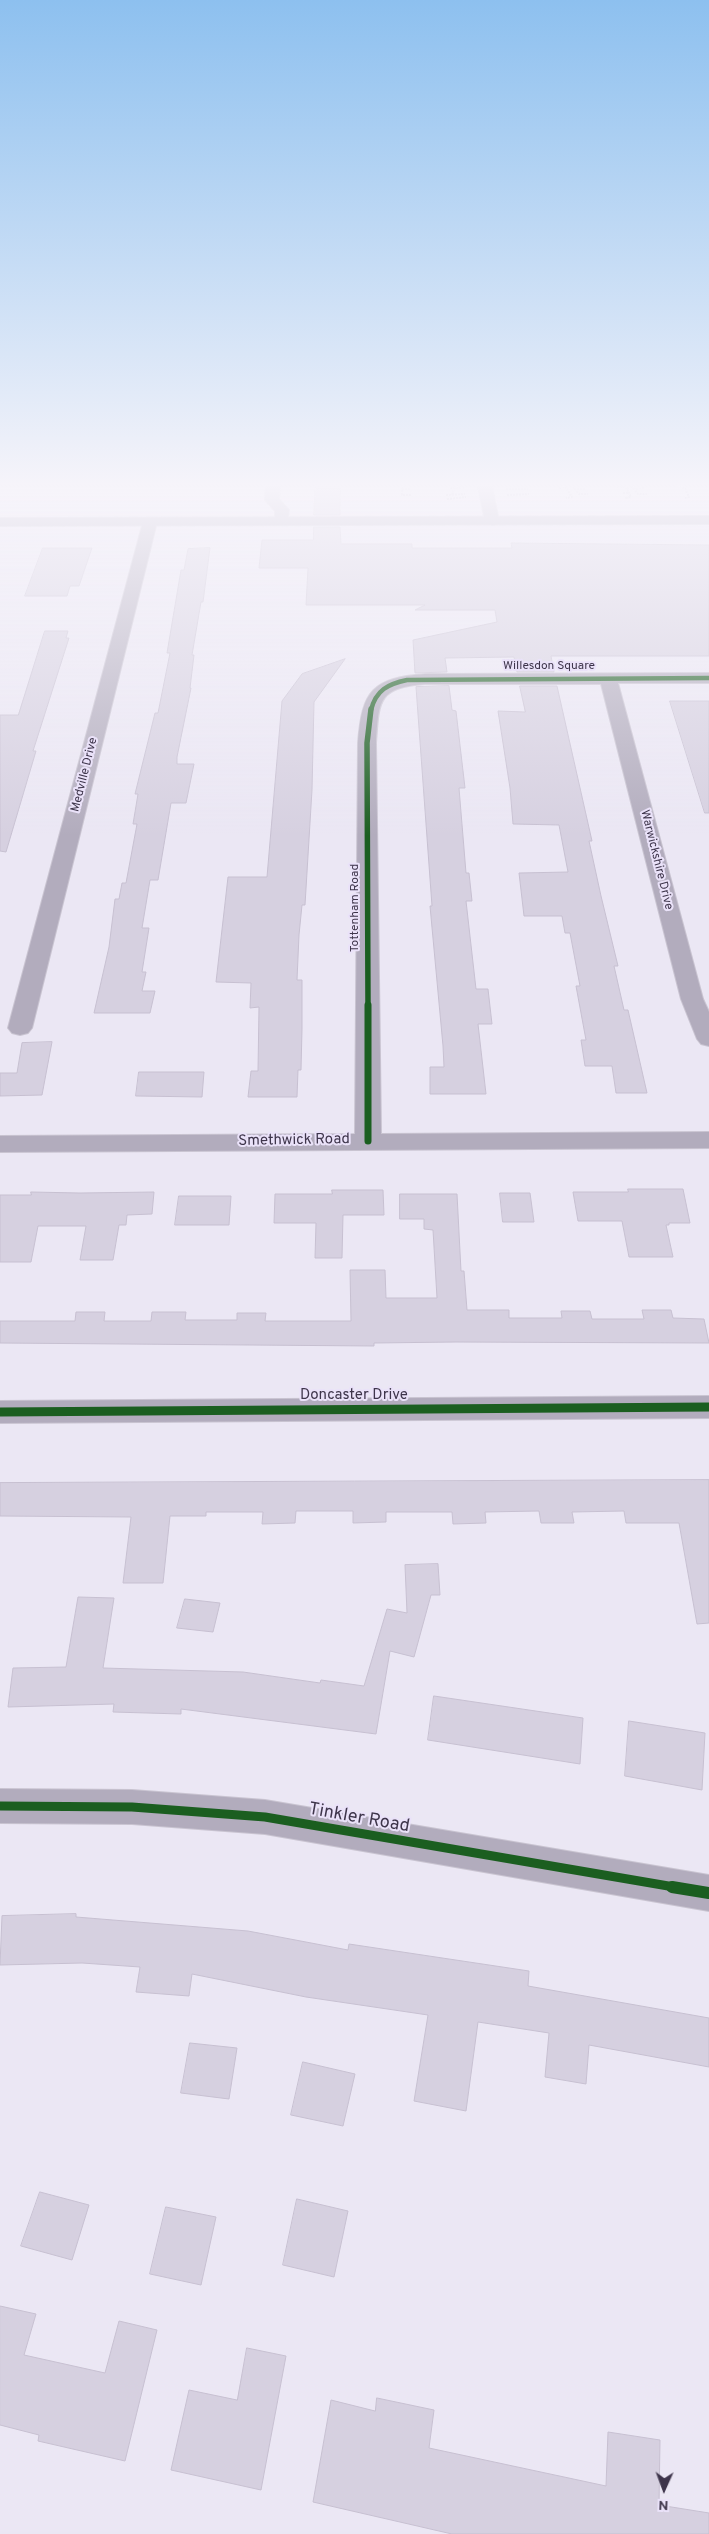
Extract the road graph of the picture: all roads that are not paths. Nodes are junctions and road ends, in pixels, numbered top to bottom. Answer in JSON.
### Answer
{"nodes":[{"id":1,"x":130,"y":599,"type":"edge"},
{"id":2,"x":608,"y":678,"type":"junction"},
{"id":3,"x":709,"y":678,"type":"edge"},
{"id":4,"x":389,"y":684,"type":"joint"},
{"id":5,"x":20,"y":1028,"type":"dead end"},
{"id":6,"x":709,"y":1039,"type":"edge"},
{"id":7,"x":709,"y":1140,"type":"edge"},
{"id":8,"x":368,"y":1141,"type":"junction"},
{"id":9,"x":0,"y":1144,"type":"edge"},
{"id":10,"x":709,"y":1407,"type":"edge"},
{"id":11,"x":0,"y":1412,"type":"edge"},
{"id":12,"x":0,"y":1806,"type":"edge"},
{"id":13,"x":709,"y":1893,"type":"edge"}],
"edges":[{"from":1,"to":5,"type":"street","name":"Medville Drive"},
{"from":2,"to":3,"type":"street","name":"Willesdon Square"},
{"from":2,"to":4,"type":"street","name":"Willesdon Square"},
{"from":2,"to":6,"type":"street","name":"Warwickshire Drive"},
{"from":4,"to":8,"type":"street","name":"Tottenham Road"},
{"from":7,"to":8,"type":"street","name":"Smethwick Road"},
{"from":8,"to":9,"type":"street","name":"Smethwick Road"},
{"from":10,"to":11,"type":"street","name":"Doncaster Drive"},
{"from":12,"to":13,"type":"street","name":"Tinkler Road"}]}
